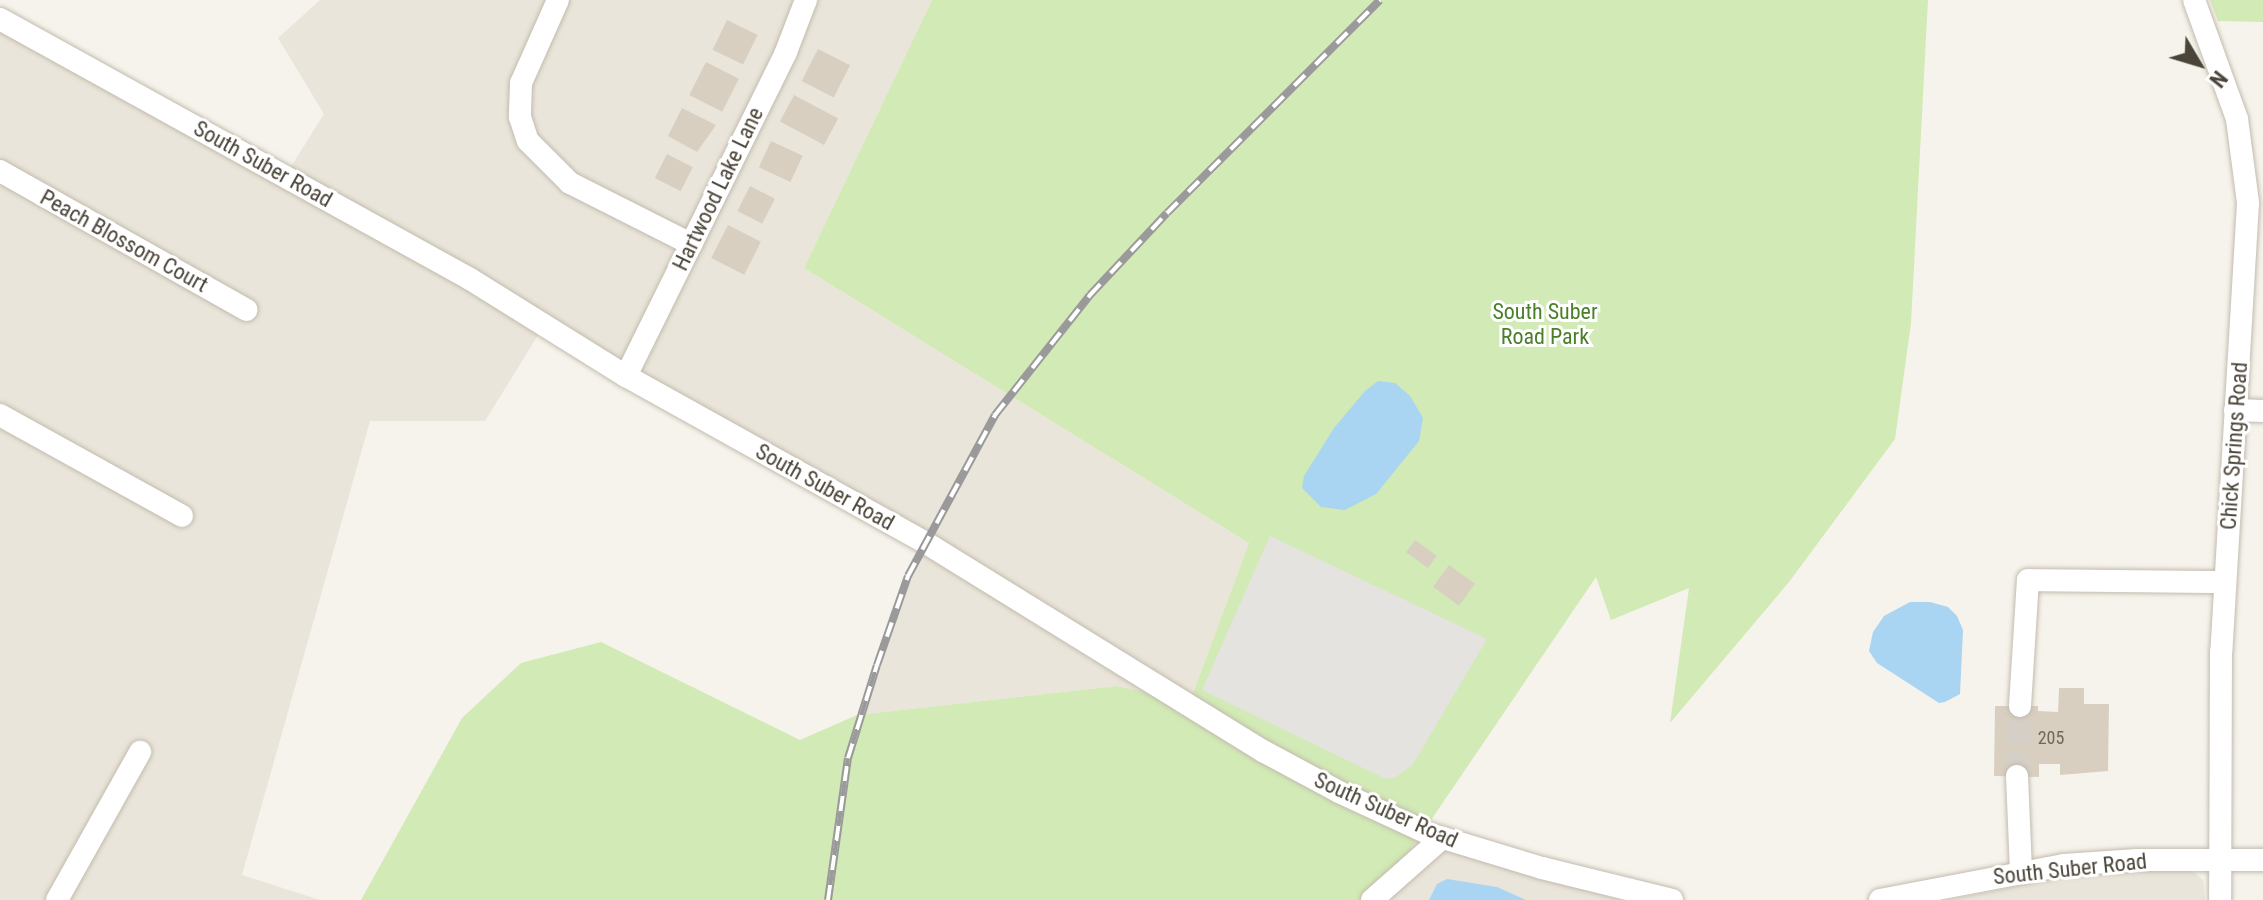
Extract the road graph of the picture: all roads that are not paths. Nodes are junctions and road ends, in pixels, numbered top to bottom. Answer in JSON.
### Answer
{"nodes":[{"id":1,"x":558,"y":0,"type":"edge"},
{"id":2,"x":806,"y":0,"type":"edge"},
{"id":3,"x":2194,"y":0,"type":"edge"},
{"id":4,"x":1,"y":23,"type":"edge"},
{"id":5,"x":0,"y":171,"type":"edge"},
{"id":6,"x":691,"y":244,"type":"junction"},
{"id":7,"x":247,"y":310,"type":"dead end"},
{"id":8,"x":626,"y":376,"type":"junction"},
{"id":9,"x":2235,"y":410,"type":"junction"},
{"id":10,"x":2263,"y":411,"type":"edge"},
{"id":11,"x":0,"y":415,"type":"edge"},
{"id":12,"x":182,"y":516,"type":"dead end"},
{"id":13,"x":2225,"y":582,"type":"junction"},
{"id":14,"x":2020,"y":706,"type":"tunnel mouth"},
{"id":15,"x":140,"y":752,"type":"dead end"},
{"id":16,"x":2017,"y":776,"type":"tunnel mouth"},
{"id":17,"x":1442,"y":838,"type":"junction"},
{"id":18,"x":2219,"y":859,"type":"junction"},
{"id":19,"x":2263,"y":860,"type":"edge"},
{"id":20,"x":2021,"y":872,"type":"junction"},
{"id":21,"x":57,"y":900,"type":"edge"},
{"id":22,"x":1372,"y":900,"type":"edge"},
{"id":23,"x":1672,"y":900,"type":"edge"},
{"id":24,"x":1880,"y":900,"type":"edge"},
{"id":25,"x":2220,"y":900,"type":"edge"}],
"edges":[{"from":1,"to":6,"type":"street"},
{"from":2,"to":6,"type":"street","name":"Hartwood Lake Lane"},
{"from":3,"to":9,"type":"street","name":"Chick Springs Road"},
{"from":4,"to":8,"type":"street","name":"South Suber Road"},
{"from":5,"to":7,"type":"street","name":"Peach Blossom Court"},
{"from":6,"to":8,"type":"street","name":"Hartwood Lake Lane"},
{"from":8,"to":17,"type":"street","name":"South Suber Road"},
{"from":9,"to":10,"type":"street"},
{"from":9,"to":13,"type":"street","name":"Chick Springs Road"},
{"from":11,"to":12,"type":"street"},
{"from":13,"to":14,"type":"street"},
{"from":13,"to":18,"type":"street","name":"Chick Springs Road"},
{"from":15,"to":21,"type":"street"},
{"from":16,"to":20,"type":"street"},
{"from":17,"to":22,"type":"street"},
{"from":17,"to":23,"type":"street","name":"South Suber Road"},
{"from":18,"to":19,"type":"street","name":"South Suber Road"},
{"from":18,"to":20,"type":"street","name":"South Suber Road"},
{"from":18,"to":25,"type":"street","name":"Chick Springs Road"},
{"from":20,"to":24,"type":"street","name":"South Suber Road"}]}
